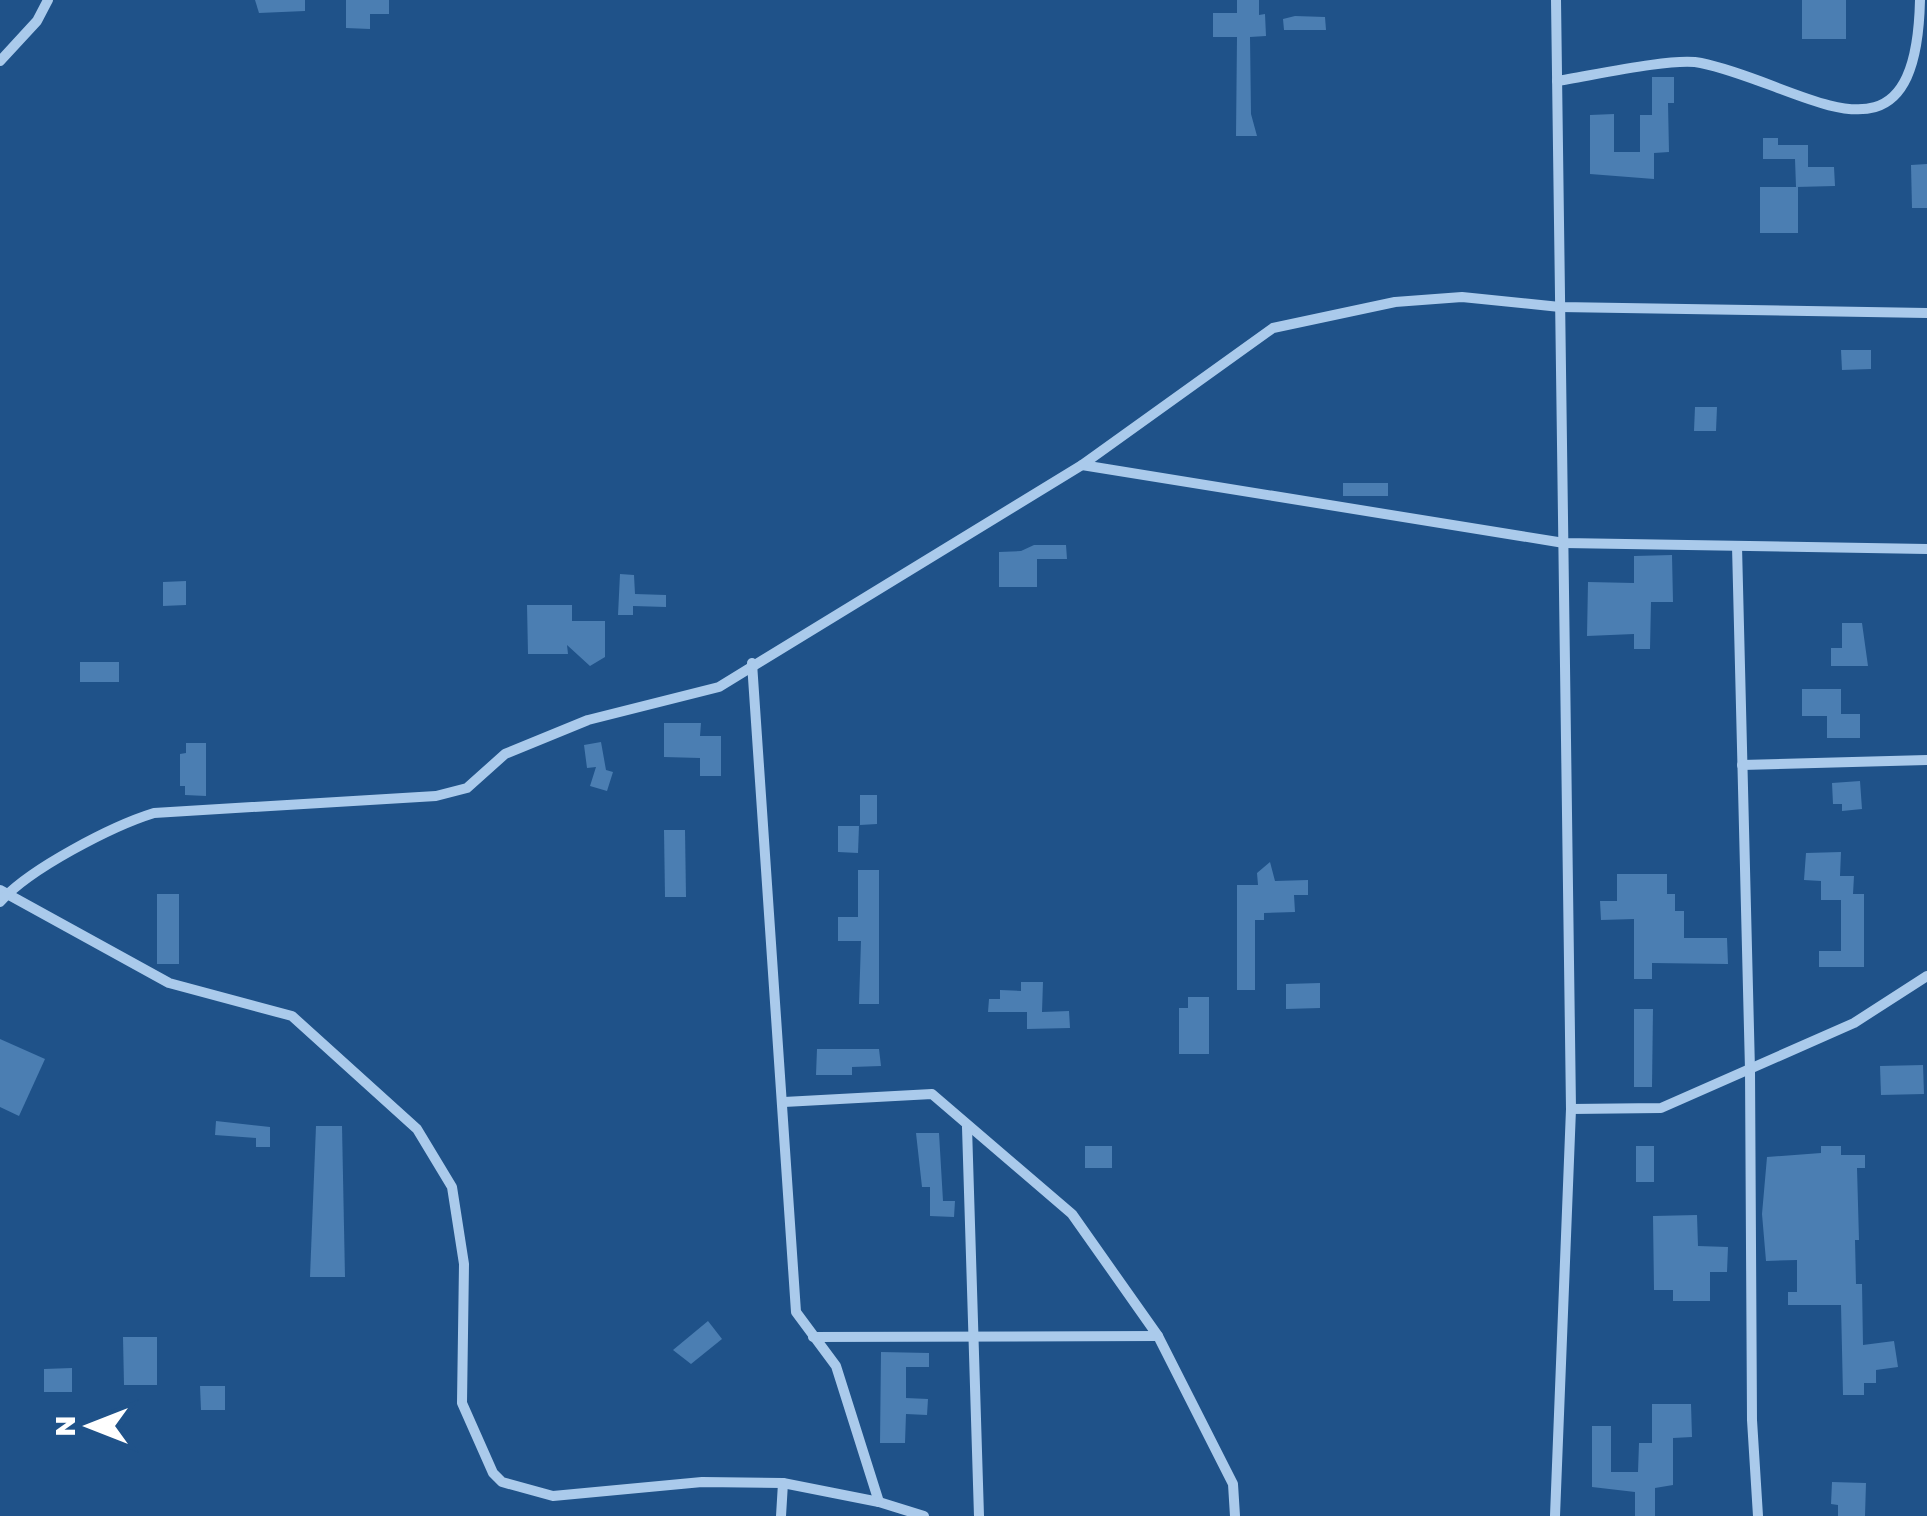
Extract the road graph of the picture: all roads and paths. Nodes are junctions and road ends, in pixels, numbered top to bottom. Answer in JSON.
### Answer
{"nodes":[{"id":1,"x":48,"y":0,"type":"edge"},
{"id":2,"x":1556,"y":0,"type":"edge"},
{"id":3,"x":1920,"y":0,"type":"edge"},
{"id":4,"x":0,"y":61,"type":"edge"},
{"id":5,"x":1557,"y":80,"type":"junction"},
{"id":6,"x":1560,"y":307,"type":"junction"},
{"id":7,"x":1927,"y":313,"type":"edge"},
{"id":8,"x":1082,"y":465,"type":"junction"},
{"id":9,"x":1564,"y":543,"type":"junction"},
{"id":10,"x":1737,"y":546,"type":"junction"},
{"id":11,"x":1927,"y":549,"type":"edge"},
{"id":12,"x":752,"y":664,"type":"junction"},
{"id":13,"x":1927,"y":760,"type":"edge"},
{"id":14,"x":1742,"y":765,"type":"junction"},
{"id":15,"x":3,"y":895,"type":"edge"},
{"id":16,"x":1927,"y":976,"type":"edge"},
{"id":17,"x":1750,"y":1070,"type":"junction"},
{"id":18,"x":784,"y":1102,"type":"junction"},
{"id":19,"x":1571,"y":1109,"type":"junction"},
{"id":20,"x":967,"y":1127,"type":"junction"},
{"id":21,"x":974,"y":1334,"type":"junction"},
{"id":22,"x":1158,"y":1336,"type":"junction"},
{"id":23,"x":813,"y":1337,"type":"junction"},
{"id":24,"x":783,"y":1483,"type":"junction"},
{"id":25,"x":878,"y":1502,"type":"junction"},
{"id":26,"x":781,"y":1516,"type":"edge"},
{"id":27,"x":924,"y":1516,"type":"edge"},
{"id":28,"x":979,"y":1516,"type":"edge"},
{"id":29,"x":1235,"y":1516,"type":"edge"},
{"id":30,"x":1555,"y":1516,"type":"edge"},
{"id":31,"x":1758,"y":1516,"type":"edge"}],
"edges":[{"from":1,"to":4,"type":"street"},
{"from":2,"to":5,"type":"street"},
{"from":3,"to":5,"type":"street"},
{"from":5,"to":6,"type":"street"},
{"from":6,"to":7,"type":"street"},
{"from":6,"to":8,"type":"street"},
{"from":6,"to":9,"type":"street"},
{"from":8,"to":9,"type":"street"},
{"from":8,"to":12,"type":"street"},
{"from":9,"to":10,"type":"street"},
{"from":9,"to":19,"type":"street"},
{"from":10,"to":11,"type":"street"},
{"from":10,"to":14,"type":"street"},
{"from":12,"to":15,"type":"street"},
{"from":12,"to":18,"type":"street"},
{"from":13,"to":14,"type":"street"},
{"from":14,"to":17,"type":"street"},
{"from":15,"to":24,"type":"street"},
{"from":16,"to":17,"type":"street"},
{"from":17,"to":19,"type":"street"},
{"from":17,"to":31,"type":"street"},
{"from":18,"to":20,"type":"street"},
{"from":18,"to":23,"type":"street"},
{"from":19,"to":30,"type":"street"},
{"from":20,"to":21,"type":"street"},
{"from":20,"to":22,"type":"street"},
{"from":21,"to":22,"type":"street"},
{"from":21,"to":23,"type":"street"},
{"from":21,"to":28,"type":"street"},
{"from":22,"to":29,"type":"street"},
{"from":23,"to":25,"type":"street"},
{"from":24,"to":25,"type":"street"},
{"from":24,"to":26,"type":"street"},
{"from":25,"to":27,"type":"street"}]}
